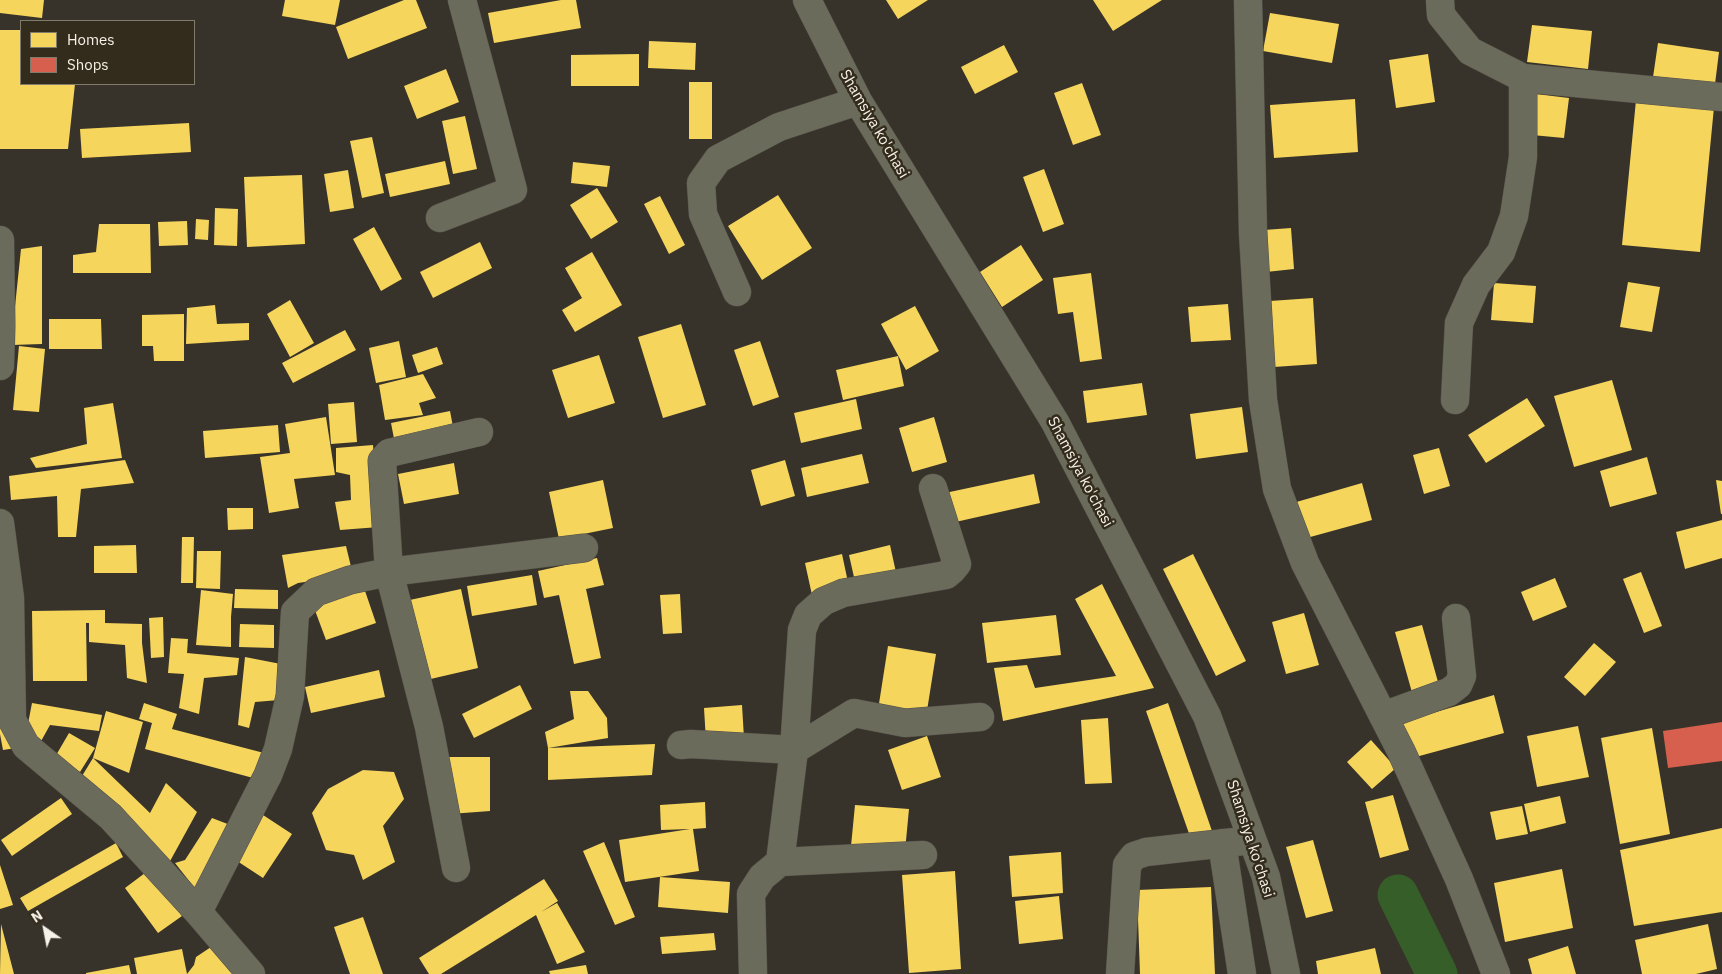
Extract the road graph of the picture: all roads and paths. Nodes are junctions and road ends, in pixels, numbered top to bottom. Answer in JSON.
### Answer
{"nodes":[{"id":1,"x":462,"y":0,"type":"edge"},
{"id":2,"x":807,"y":0,"type":"edge"},
{"id":3,"x":1248,"y":0,"type":"edge"},
{"id":4,"x":1440,"y":0,"type":"edge"},
{"id":5,"x":1523,"y":78,"type":"junction"},
{"id":6,"x":1722,"y":97,"type":"edge"},
{"id":7,"x":858,"y":100,"type":"junction"},
{"id":8,"x":440,"y":218,"type":"dead end"},
{"id":9,"x":0,"y":240,"type":"edge"},
{"id":10,"x":737,"y":292,"type":"dead end"},
{"id":11,"x":0,"y":366,"type":"edge"},
{"id":12,"x":1455,"y":400,"type":"dead end"},
{"id":13,"x":478,"y":432,"type":"dead end"},
{"id":14,"x":933,"y":488,"type":"dead end"},
{"id":15,"x":0,"y":523,"type":"edge"},
{"id":16,"x":584,"y":548,"type":"dead end"},
{"id":17,"x":389,"y":572,"type":"junction"},
{"id":18,"x":5,"y":600,"type":"edge"},
{"id":19,"x":1456,"y":618,"type":"dead end"},
{"id":20,"x":1383,"y":716,"type":"junction"},
{"id":21,"x":980,"y":717,"type":"dead end"},
{"id":22,"x":681,"y":745,"type":"dead end"},
{"id":23,"x":794,"y":750,"type":"junction"},
{"id":24,"x":1252,"y":840,"type":"junction"},
{"id":25,"x":1222,"y":843,"type":"junction"},
{"id":26,"x":922,"y":855,"type":"dead end"},
{"id":27,"x":780,"y":862,"type":"junction"},
{"id":28,"x":456,"y":868,"type":"dead end"},
{"id":29,"x":198,"y":912,"type":"junction"},
{"id":30,"x":252,"y":974,"type":"edge"},
{"id":31,"x":753,"y":974,"type":"edge"},
{"id":32,"x":1120,"y":974,"type":"edge"},
{"id":33,"x":1242,"y":974,"type":"edge"},
{"id":34,"x":1286,"y":974,"type":"edge"},
{"id":35,"x":1496,"y":974,"type":"edge"}],
"edges":[{"from":1,"to":8,"type":"street"},
{"from":2,"to":7,"type":"street","name":"Shamsiya ko'chasi"},
{"from":3,"to":20,"type":"street"},
{"from":4,"to":5,"type":"street"},
{"from":5,"to":6,"type":"street"},
{"from":5,"to":12,"type":"street"},
{"from":7,"to":10,"type":"street"},
{"from":7,"to":24,"type":"street","name":"Shamsiya ko'chasi"},
{"from":9,"to":11,"type":"street"},
{"from":13,"to":17,"type":"street"},
{"from":14,"to":23,"type":"street"},
{"from":15,"to":18,"type":"street"},
{"from":16,"to":17,"type":"street"},
{"from":17,"to":28,"type":"street"},
{"from":17,"to":29,"type":"street"},
{"from":18,"to":29,"type":"street"},
{"from":19,"to":20,"type":"street"},
{"from":20,"to":35,"type":"street"},
{"from":21,"to":23,"type":"street"},
{"from":22,"to":23,"type":"street"},
{"from":23,"to":27,"type":"street"},
{"from":24,"to":25,"type":"street"},
{"from":24,"to":34,"type":"street","name":"Shamsiya ko'chasi"},
{"from":25,"to":32,"type":"street"},
{"from":25,"to":33,"type":"street"},
{"from":26,"to":27,"type":"street"},
{"from":27,"to":31,"type":"street"},
{"from":29,"to":30,"type":"street"}]}
